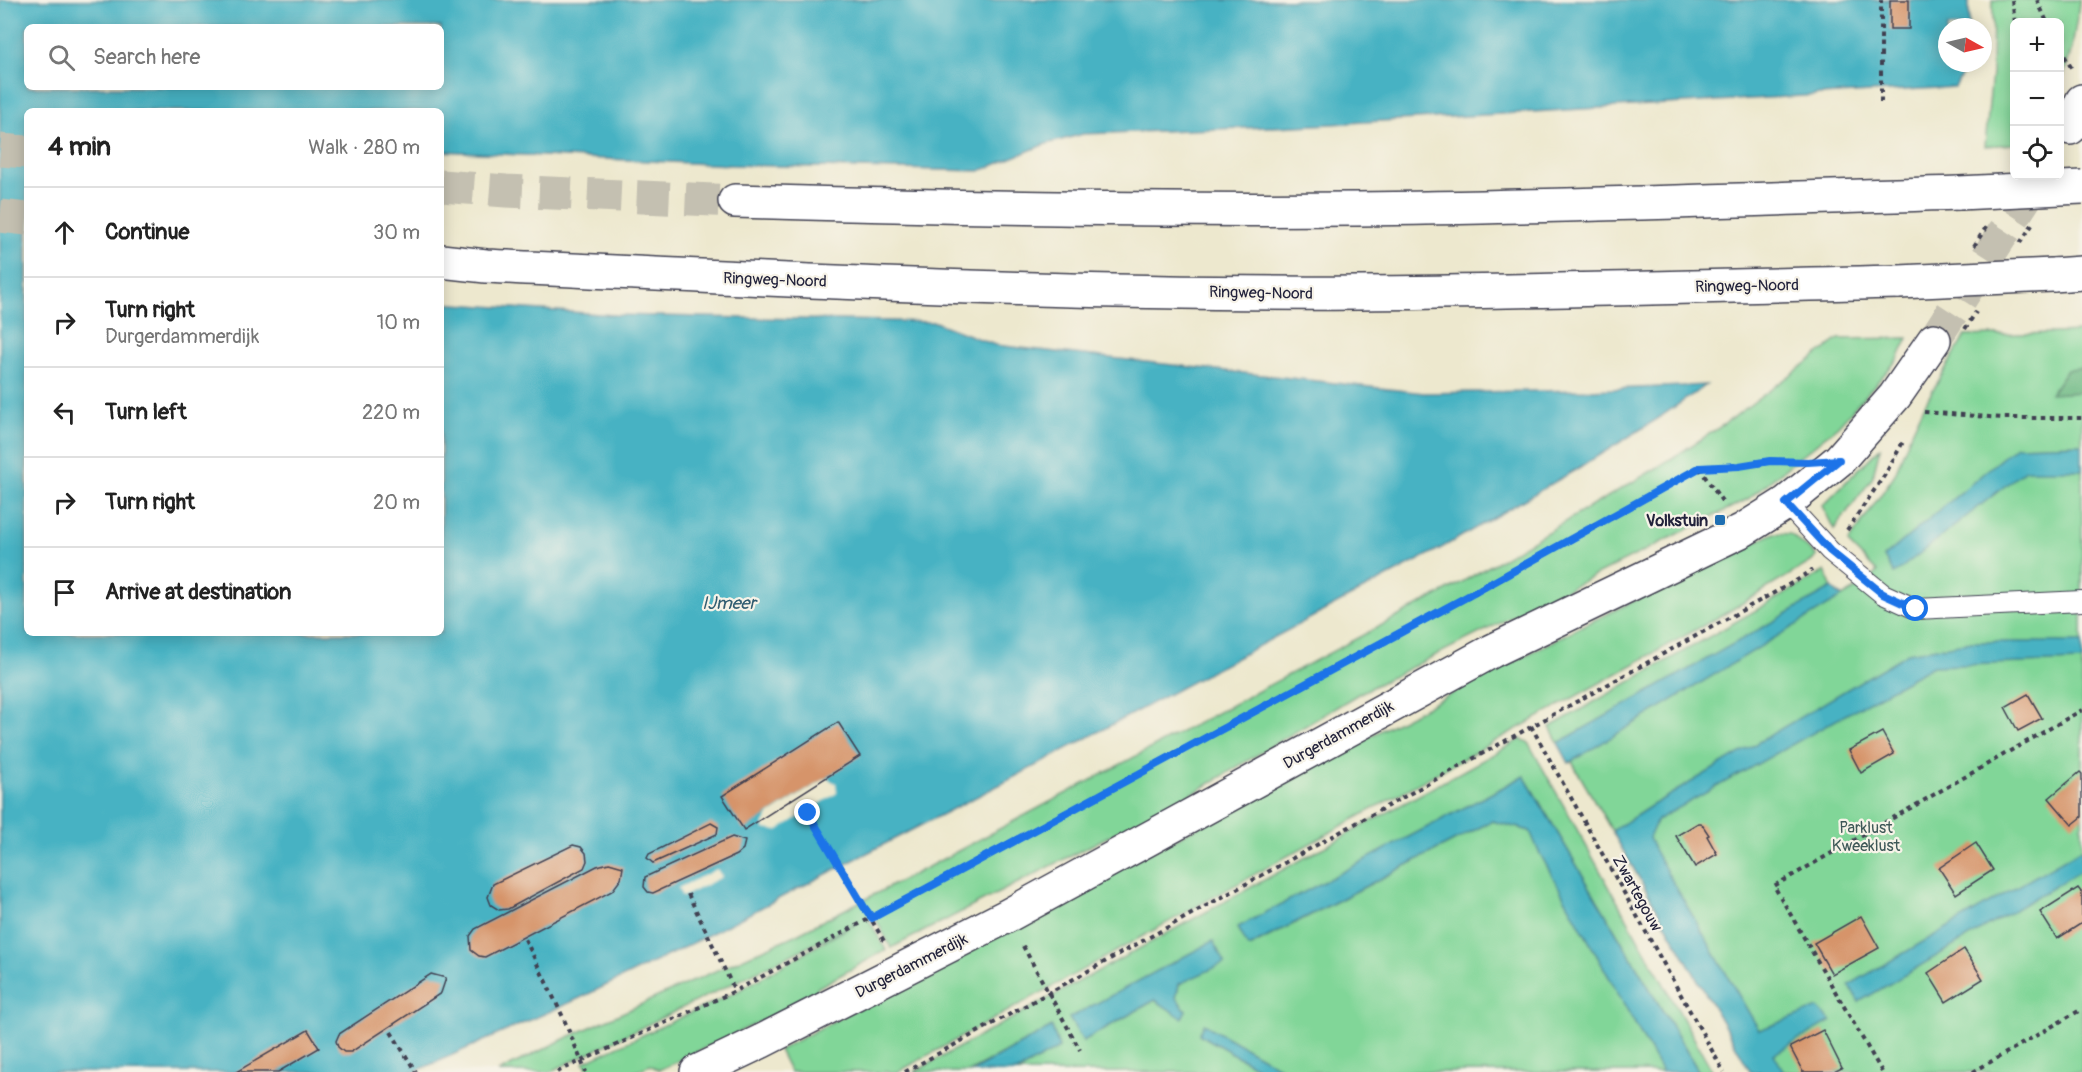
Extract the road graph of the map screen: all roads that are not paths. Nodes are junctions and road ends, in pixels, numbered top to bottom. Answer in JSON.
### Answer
{"nodes":[{"id":1,"x":2082,"y":187,"type":"edge"},
{"id":2,"x":735,"y":201,"type":"tunnel mouth"},
{"id":3,"x":444,"y":261,"type":"edge"},
{"id":4,"x":2067,"y":274,"type":"edge"},
{"id":5,"x":1934,"y":340,"type":"tunnel mouth"},
{"id":6,"x":1786,"y":503,"type":"junction"},
{"id":7,"x":2082,"y":601,"type":"edge"},
{"id":8,"x":697,"y":1072,"type":"edge"}],
"edges":[{"from":1,"to":2,"type":"main road","bridge":true},
{"from":3,"to":4,"type":"main road","name":"Ringweg-Noord","bridge":true},
{"from":5,"to":6,"type":"main road","name":"Durgerdammerdijk"},
{"from":6,"to":7,"type":"lane"},
{"from":6,"to":8,"type":"main road","name":"Durgerdammerdijk"}]}
